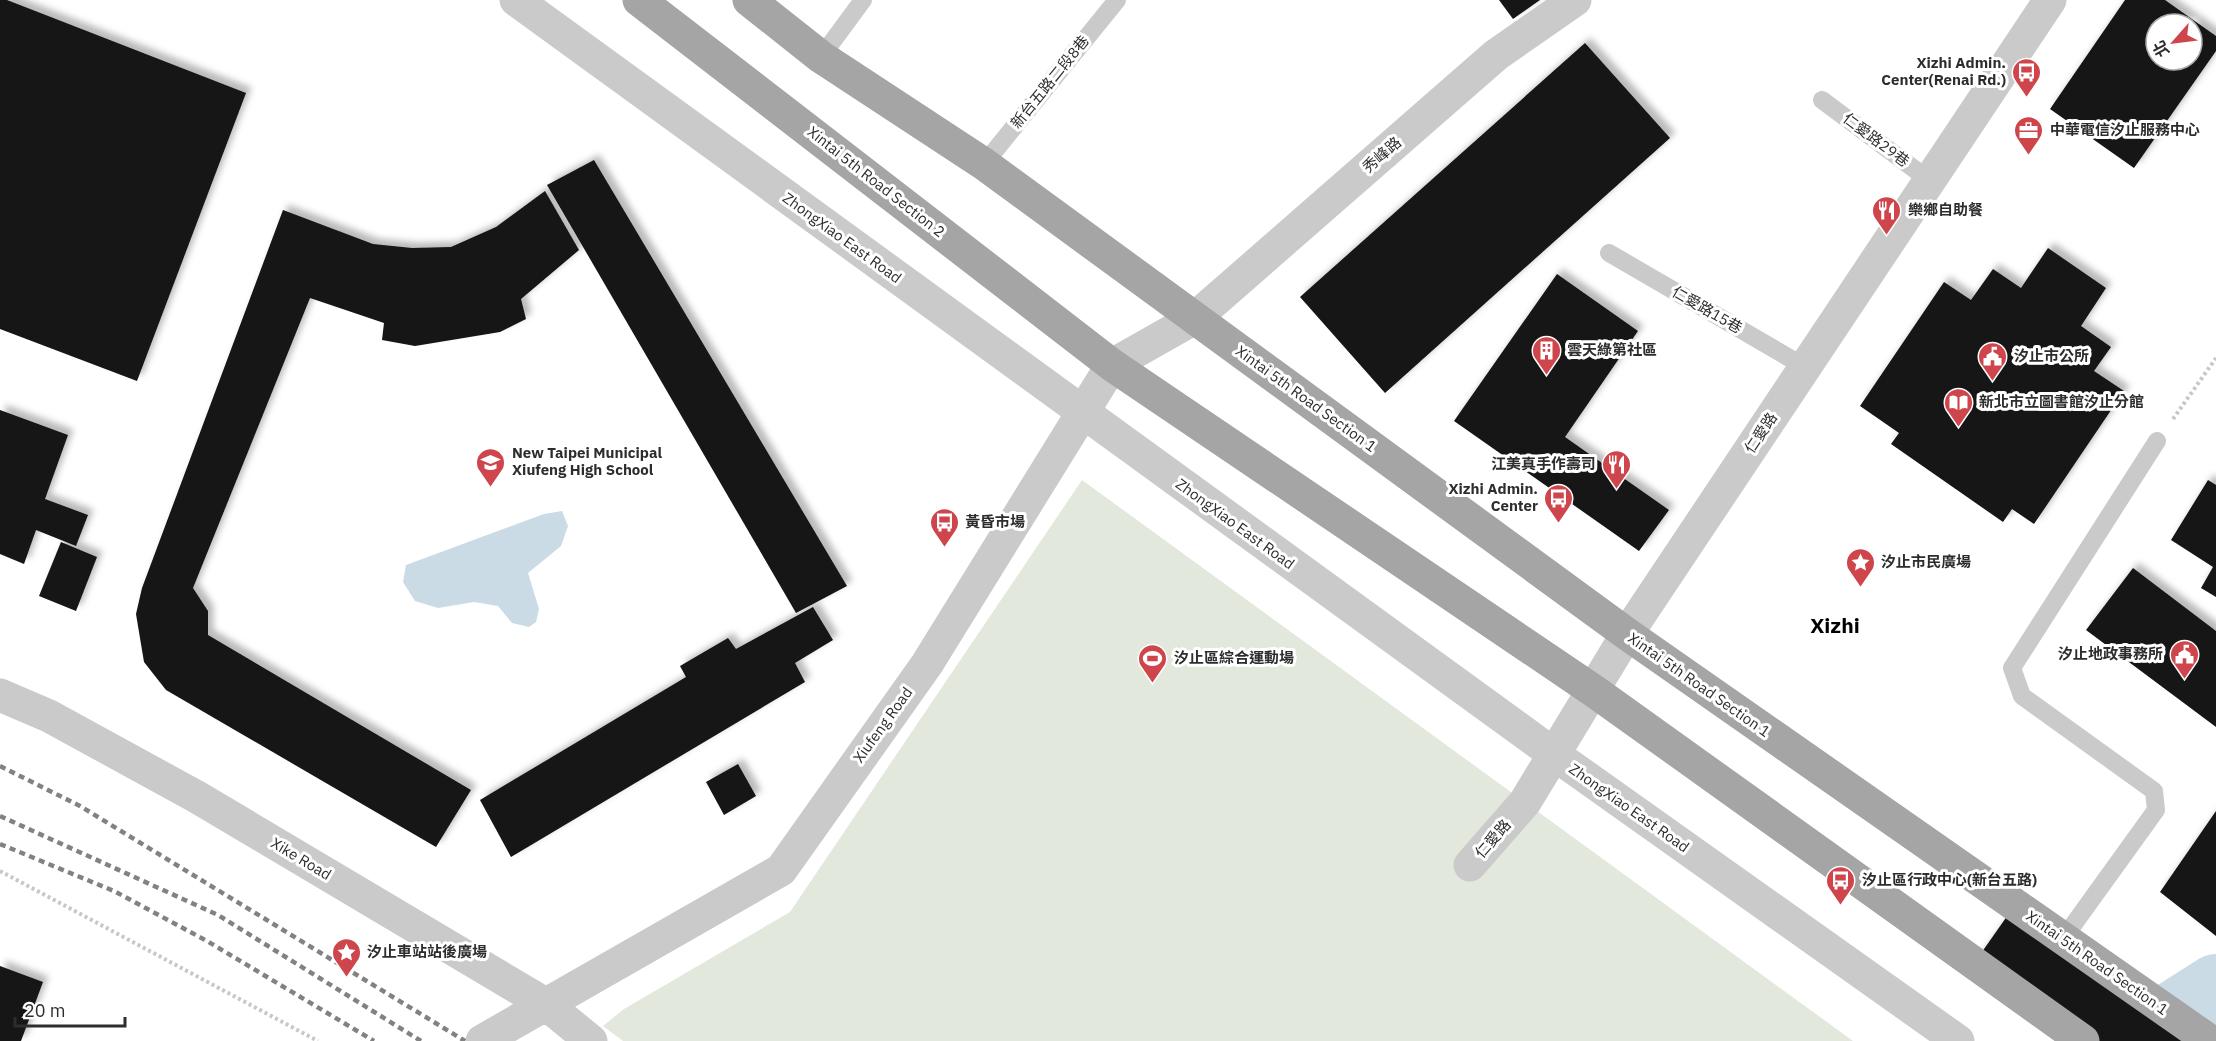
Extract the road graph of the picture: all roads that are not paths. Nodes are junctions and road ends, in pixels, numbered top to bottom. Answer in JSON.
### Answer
{"nodes":[{"id":1,"x":516,"y":0,"type":"edge"},
{"id":2,"x":639,"y":0,"type":"edge"},
{"id":3,"x":749,"y":0,"type":"edge"},
{"id":4,"x":863,"y":0,"type":"edge"},
{"id":5,"x":1117,"y":0,"type":"edge"},
{"id":6,"x":1575,"y":0,"type":"edge"},
{"id":7,"x":2050,"y":0,"type":"edge"},
{"id":8,"x":822,"y":57,"type":"junction"},
{"id":9,"x":1822,"y":100,"type":"dead end"},
{"id":10,"x":984,"y":164,"type":"junction"},
{"id":11,"x":1929,"y":180,"type":"junction"},
{"id":12,"x":1609,"y":253,"type":"dead end"},
{"id":13,"x":1195,"y":318,"type":"junction"},
{"id":14,"x":1112,"y":365,"type":"junction"},
{"id":15,"x":1805,"y":367,"type":"junction"},
{"id":16,"x":1083,"y":414,"type":"junction"},
{"id":17,"x":2157,"y":441,"type":"road end"},
{"id":18,"x":1627,"y":634,"type":"junction"},
{"id":19,"x":1594,"y":691,"type":"junction"},
{"id":20,"x":0,"y":695,"type":"edge"},
{"id":21,"x":1555,"y":755,"type":"junction"},
{"id":22,"x":1470,"y":865,"type":"dead end"},
{"id":23,"x":2064,"y":940,"type":"junction"},
{"id":24,"x":547,"y":1005,"type":"junction"},
{"id":25,"x":482,"y":1041,"type":"edge"},
{"id":26,"x":591,"y":1041,"type":"edge"},
{"id":27,"x":1958,"y":1041,"type":"edge"},
{"id":28,"x":2083,"y":1041,"type":"edge"},
{"id":29,"x":2210,"y":1041,"type":"edge"}],
"edges":[{"from":1,"to":16,"type":"street","name":"ZhongXiao East Road"},
{"from":2,"to":14,"type":"main road","name":"Xintai 5th Road Section 2"},
{"from":3,"to":8,"type":"main road"},
{"from":4,"to":8,"type":"lane"},
{"from":5,"to":10,"type":"lane","name":"新台五路二段8巷"},
{"from":6,"to":13,"type":"street","name":"秀峰路"},
{"from":7,"to":11,"type":"street","name":"仁愛路"},
{"from":8,"to":10,"type":"main road"},
{"from":9,"to":11,"type":"lane","name":"仁愛路29巷"},
{"from":10,"to":13,"type":"main road"},
{"from":11,"to":15,"type":"street","name":"仁愛路"},
{"from":12,"to":15,"type":"lane","name":"仁愛路15巷"},
{"from":13,"to":14,"type":"street","name":"Xiufeng Road"},
{"from":13,"to":18,"type":"main road","name":"Xintai 5th Road Section 1"},
{"from":14,"to":16,"type":"street","name":"Xiufeng Road"},
{"from":14,"to":19,"type":"main road"},
{"from":15,"to":18,"type":"street","name":"仁愛路"},
{"from":16,"to":21,"type":"street","name":"ZhongXiao East Road"},
{"from":16,"to":24,"type":"street","name":"Xiufeng Road"},
{"from":17,"to":23,"type":"lane"},
{"from":18,"to":19,"type":"street","name":"仁愛路"},
{"from":18,"to":23,"type":"main road","name":"Xintai 5th Road Section 1"},
{"from":19,"to":21,"type":"street","name":"仁愛路"},
{"from":19,"to":28,"type":"main road"},
{"from":20,"to":24,"type":"street","name":"Xike Road"},
{"from":21,"to":22,"type":"street","name":"仁愛路"},
{"from":21,"to":27,"type":"street","name":"ZhongXiao East Road"},
{"from":23,"to":29,"type":"main road","name":"Xintai 5th Road Section 1"},
{"from":24,"to":25,"type":"street","name":"Xiufeng Road"},
{"from":24,"to":26,"type":"street","name":"Xike Road"}]}
